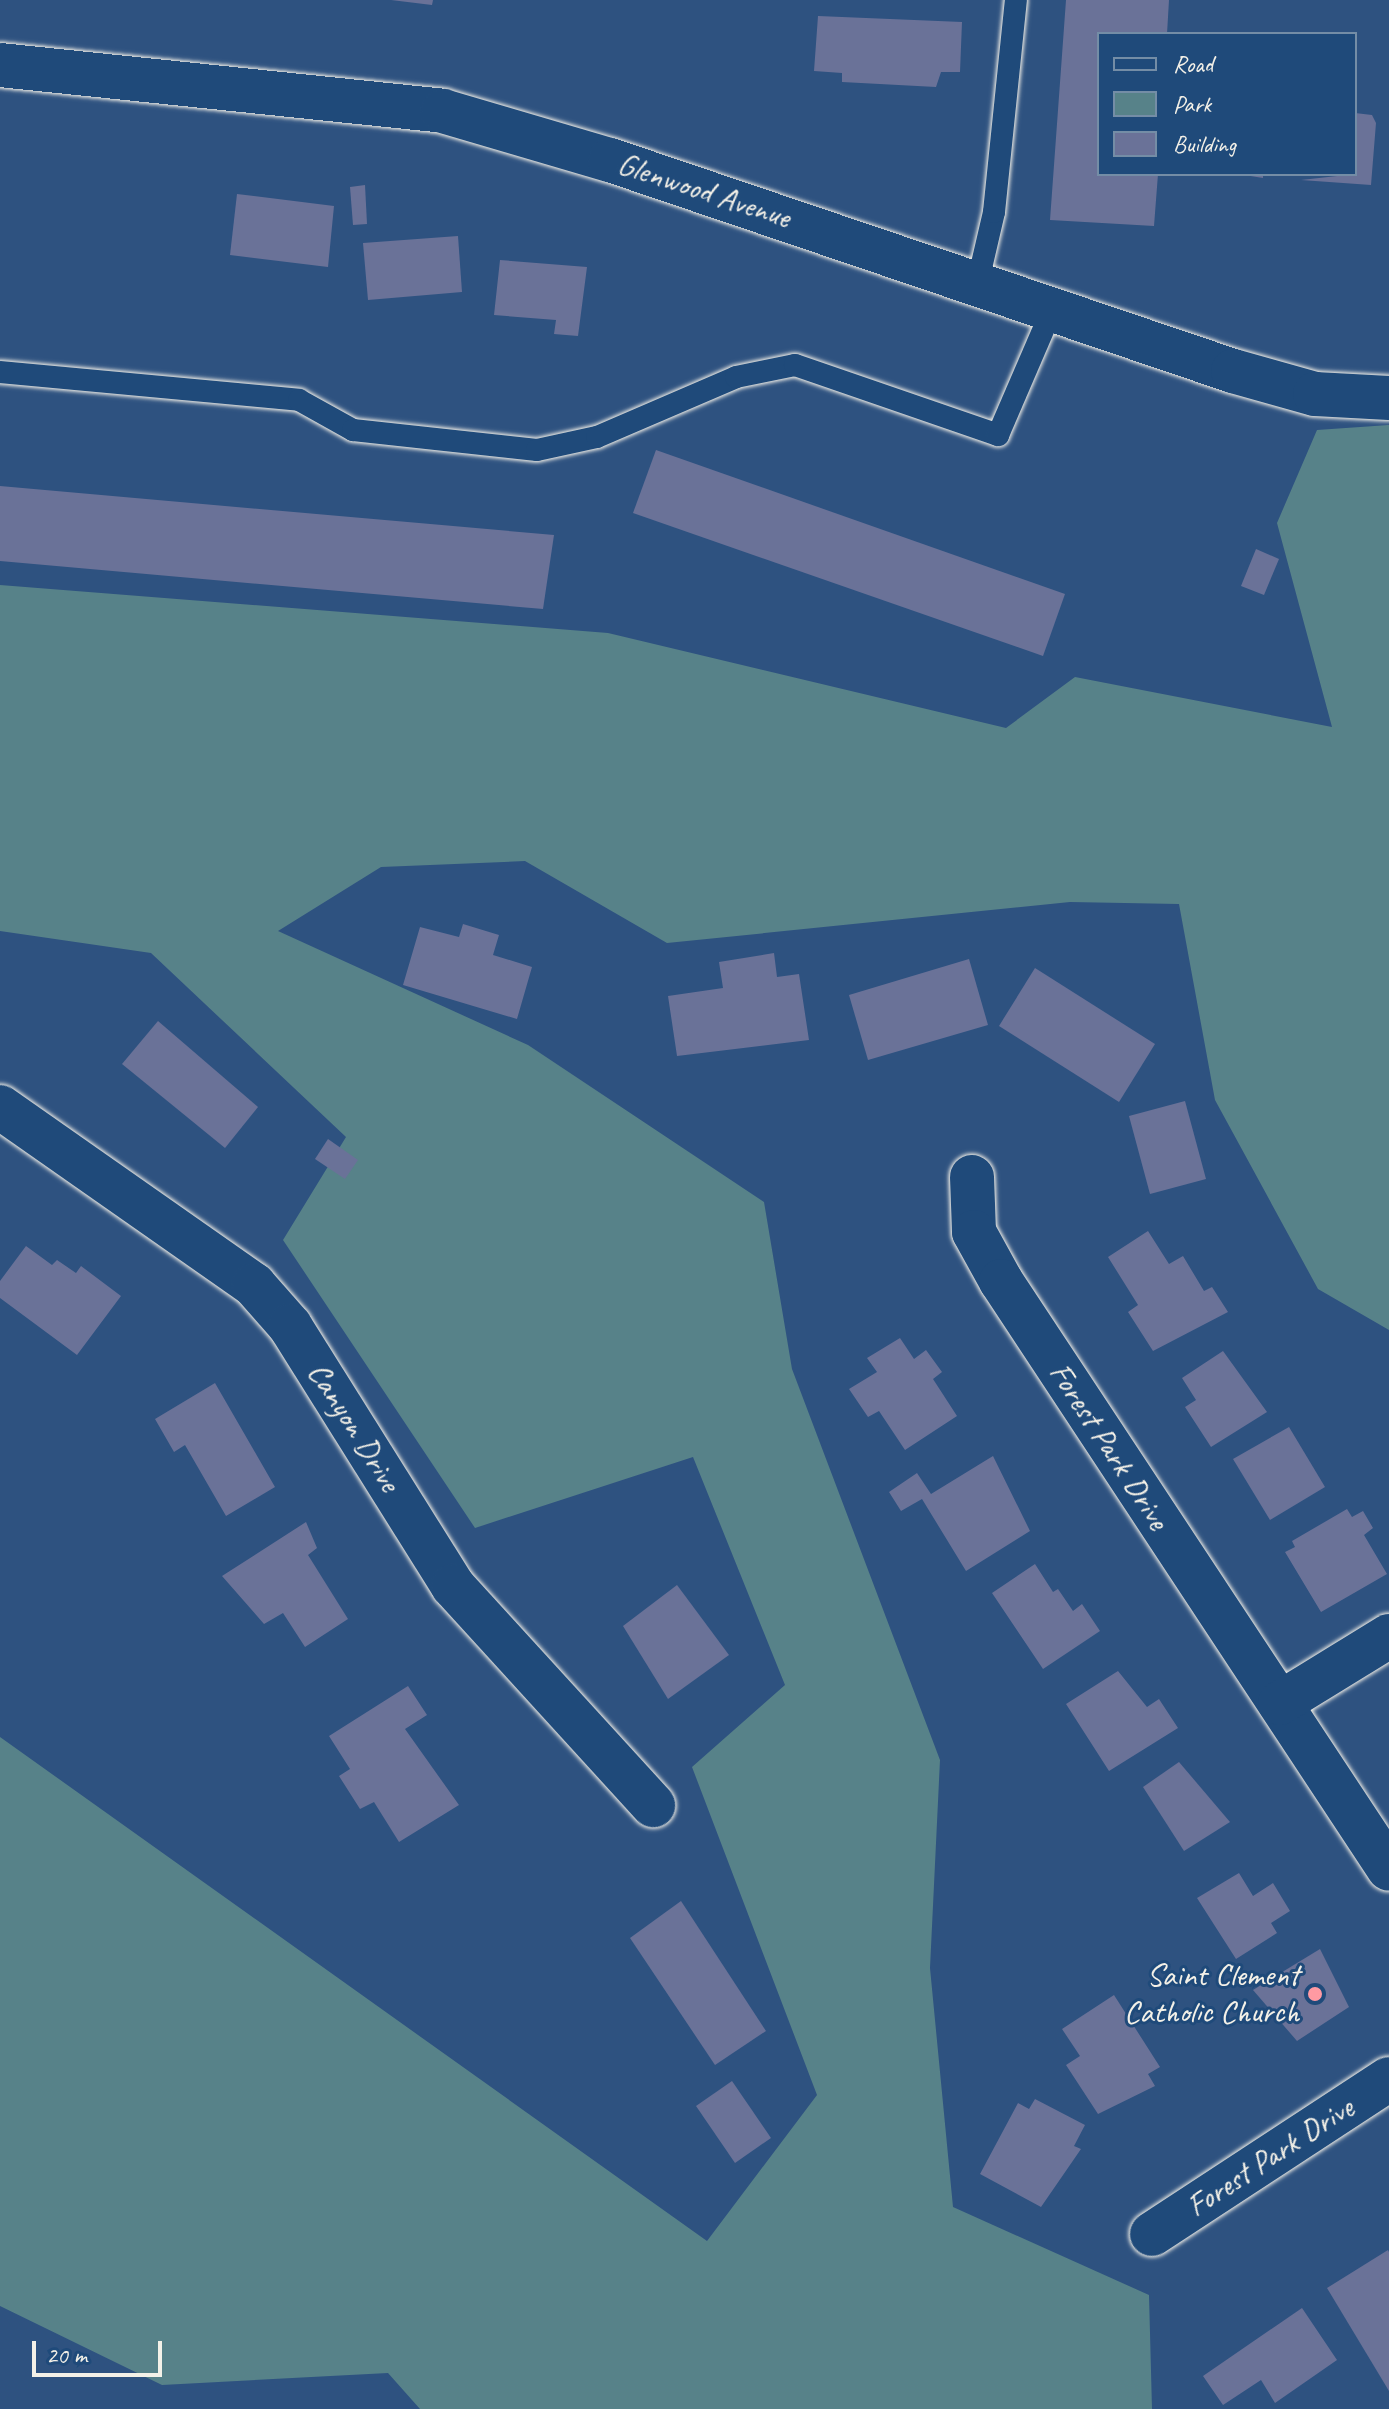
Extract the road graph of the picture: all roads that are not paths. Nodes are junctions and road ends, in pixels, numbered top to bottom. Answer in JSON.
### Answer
{"nodes":[{"id":1,"x":1016,"y":0,"type":"edge"},
{"id":2,"x":0,"y":65,"type":"edge"},
{"id":3,"x":978,"y":281,"type":"junction"},
{"id":4,"x":1053,"y":307,"type":"junction"},
{"id":5,"x":0,"y":372,"type":"edge"},
{"id":6,"x":1389,"y":398,"type":"edge"},
{"id":7,"x":0,"y":1107,"type":"edge"},
{"id":8,"x":972,"y":1177,"type":"dead end"},
{"id":9,"x":1389,"y":1636,"type":"edge"},
{"id":10,"x":1280,"y":1703,"type":"junction"},
{"id":11,"x":653,"y":1805,"type":"dead end"},
{"id":12,"x":1389,"y":1869,"type":"edge"},
{"id":13,"x":1389,"y":2079,"type":"edge"},
{"id":14,"x":1152,"y":2234,"type":"dead end"}],
"edges":[{"from":1,"to":3,"type":"lane"},
{"from":2,"to":3,"type":"street","name":"Glenwood Avenue"},
{"from":3,"to":4,"type":"street","name":"Glenwood Avenue"},
{"from":4,"to":5,"type":"lane"},
{"from":4,"to":6,"type":"street","name":"Glenwood Avenue"},
{"from":7,"to":11,"type":"street","name":"Canyon Drive"},
{"from":8,"to":10,"type":"street","name":"Forest Park Drive"},
{"from":9,"to":10,"type":"street"},
{"from":10,"to":12,"type":"street","name":"Forest Park Drive"},
{"from":13,"to":14,"type":"street","name":"Forest Park Drive"}]}
